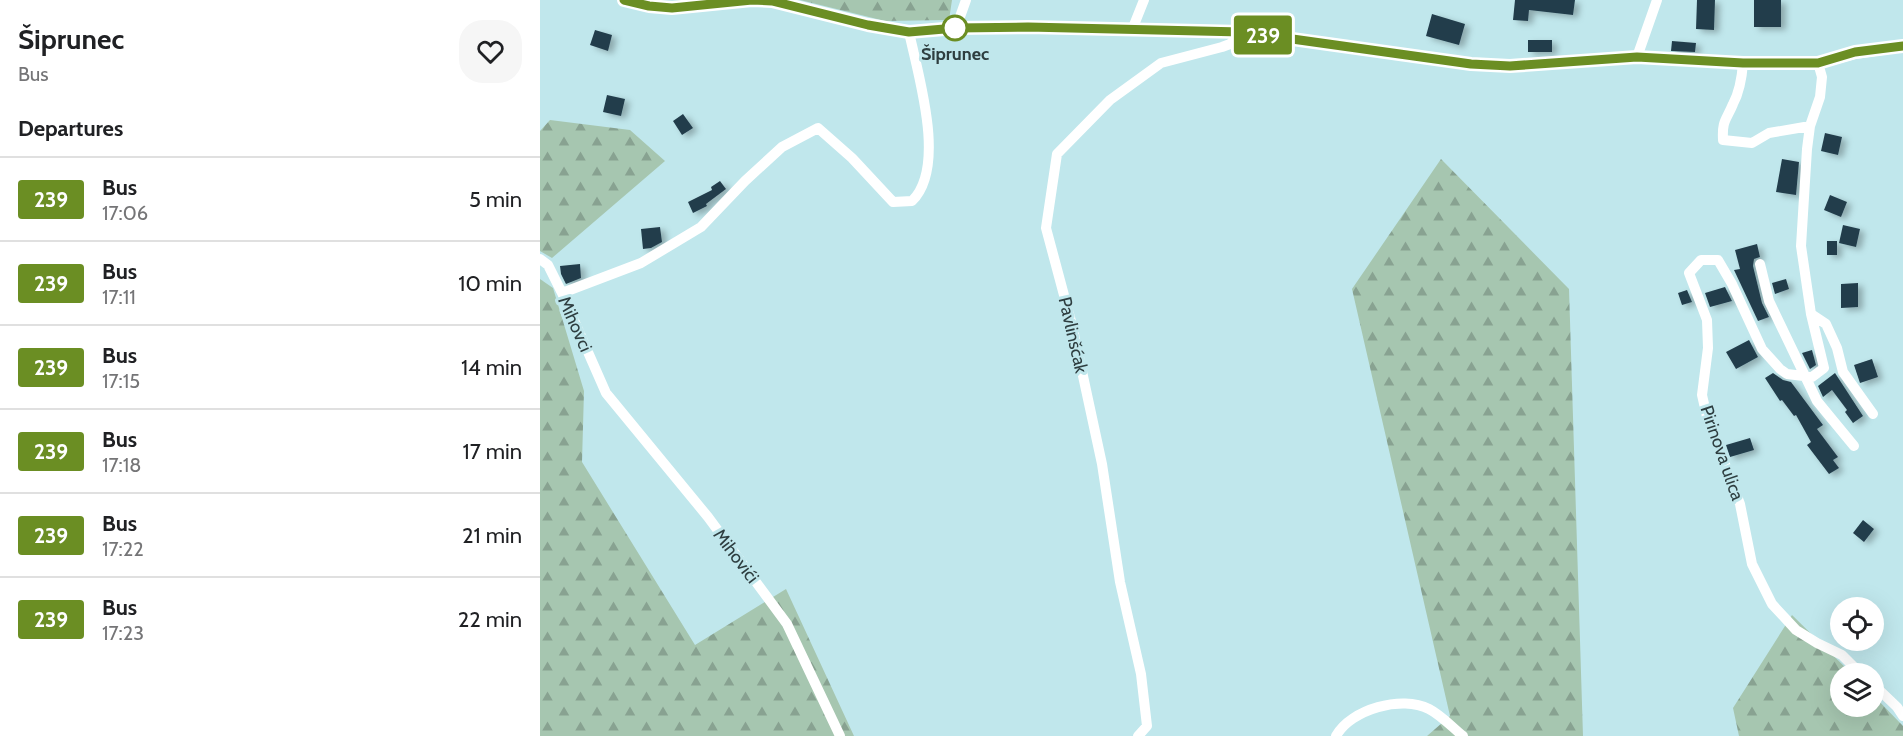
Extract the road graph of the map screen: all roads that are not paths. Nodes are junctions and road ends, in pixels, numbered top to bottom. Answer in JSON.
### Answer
{"nodes":[{"id":1,"x":624,"y":0,"type":"edge"},
{"id":2,"x":966,"y":0,"type":"edge"},
{"id":3,"x":1144,"y":0,"type":"edge"},
{"id":4,"x":1657,"y":0,"type":"edge"},
{"id":5,"x":956,"y":28,"type":"junction"},
{"id":6,"x":1131,"y":30,"type":"junction"},
{"id":7,"x":909,"y":32,"type":"junction"},
{"id":8,"x":1242,"y":32,"type":"junction"},
{"id":9,"x":1903,"y":46,"type":"edge"},
{"id":10,"x":1637,"y":57,"type":"junction"},
{"id":11,"x":1743,"y":63,"type":"junction"},
{"id":12,"x":1818,"y":63,"type":"junction"},
{"id":13,"x":1810,"y":126,"type":"junction"},
{"id":14,"x":540,"y":260,"type":"edge"},
{"id":15,"x":1760,"y":264,"type":"dead end"},
{"id":16,"x":562,"y":293,"type":"junction"},
{"id":17,"x":1811,"y":314,"type":"junction"},
{"id":18,"x":1804,"y":376,"type":"junction"},
{"id":19,"x":606,"y":393,"type":"joint"},
{"id":20,"x":1873,"y":414,"type":"dead end"},
{"id":21,"x":1854,"y":446,"type":"dead end"},
{"id":22,"x":1850,"y":663,"type":"edge"},
{"id":23,"x":1884,"y":695,"type":"edge"},
{"id":24,"x":1903,"y":716,"type":"edge"},
{"id":25,"x":840,"y":736,"type":"edge"},
{"id":26,"x":1138,"y":736,"type":"edge"},
{"id":27,"x":1336,"y":736,"type":"edge"},
{"id":28,"x":1463,"y":736,"type":"edge"}],
"edges":[{"from":1,"to":7,"type":"street"},
{"from":2,"to":5,"type":"street"},
{"from":3,"to":6,"type":"street"},
{"from":4,"to":10,"type":"street"},
{"from":5,"to":6,"type":"street"},
{"from":5,"to":7,"type":"street"},
{"from":6,"to":8,"type":"street"},
{"from":7,"to":16,"type":"street"},
{"from":8,"to":10,"type":"street"},
{"from":8,"to":26,"type":"street","name":"Pavlinšćak"},
{"from":9,"to":12,"type":"street"},
{"from":10,"to":11,"type":"street"},
{"from":11,"to":12,"type":"street"},
{"from":11,"to":13,"type":"street"},
{"from":12,"to":13,"type":"street"},
{"from":13,"to":17,"type":"street"},
{"from":14,"to":16,"type":"street","name":"Mihovci"},
{"from":15,"to":18,"type":"street"},
{"from":16,"to":19,"type":"street","name":"Mihovci"},
{"from":17,"to":18,"type":"street"},
{"from":17,"to":20,"type":"street"},
{"from":18,"to":21,"type":"street"},
{"from":18,"to":22,"type":"street","name":"Pirinova ulica"},
{"from":19,"to":25,"type":"street","name":"Mihovići"},
{"from":23,"to":24,"type":"street"},
{"from":27,"to":28,"type":"street"}]}
